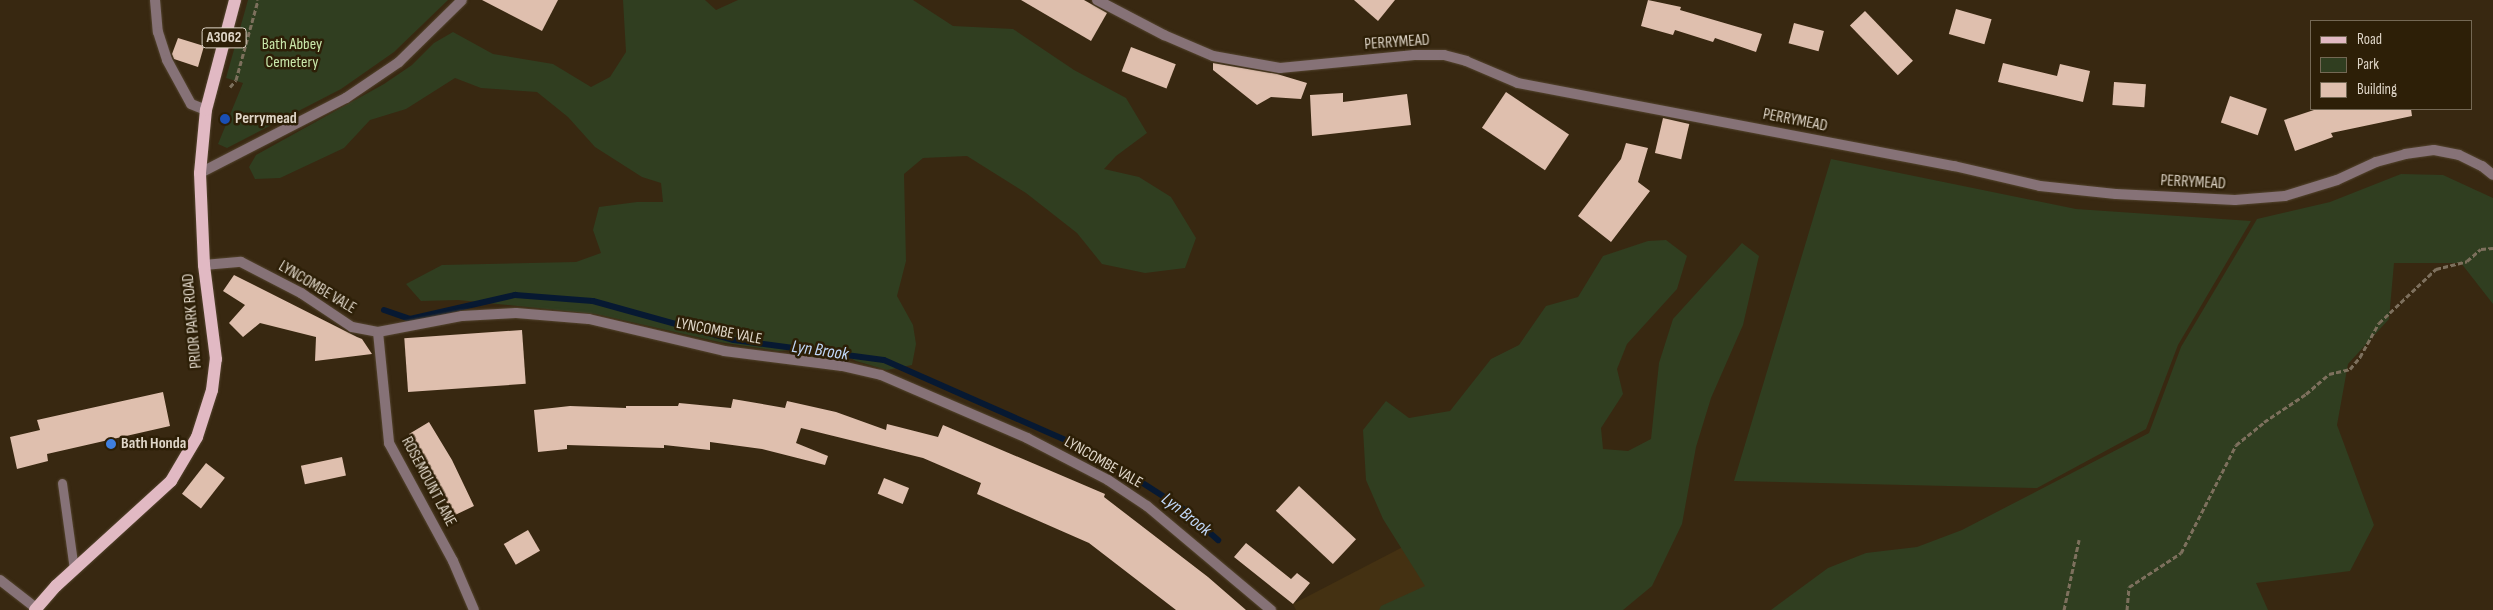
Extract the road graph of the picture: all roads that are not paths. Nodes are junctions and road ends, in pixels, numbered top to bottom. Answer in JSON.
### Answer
{"nodes":[{"id":1,"x":155,"y":0,"type":"edge"},
{"id":2,"x":235,"y":0,"type":"edge"},
{"id":3,"x":462,"y":0,"type":"edge"},
{"id":4,"x":1097,"y":0,"type":"edge"},
{"id":5,"x":206,"y":110,"type":"junction"},
{"id":6,"x":200,"y":173,"type":"junction"},
{"id":7,"x":2493,"y":175,"type":"edge"},
{"id":8,"x":204,"y":265,"type":"junction"},
{"id":9,"x":378,"y":332,"type":"junction"},
{"id":10,"x":62,"y":483,"type":"dead end"},
{"id":11,"x":74,"y":569,"type":"junction"},
{"id":12,"x":0,"y":580,"type":"edge"},
{"id":13,"x":36,"y":609,"type":"edge"},
{"id":14,"x":474,"y":610,"type":"edge"},
{"id":15,"x":1271,"y":610,"type":"edge"}],
"edges":[{"from":1,"to":5,"type":"street"},
{"from":2,"to":5,"type":"main road","number":"A3062"},
{"from":3,"to":6,"type":"street"},
{"from":4,"to":7,"type":"street","name":"PERRYMEAD"},
{"from":5,"to":6,"type":"main road","number":"A3062"},
{"from":6,"to":8,"type":"main road","name":"PRIOR PARK ROAD","number":"A3062"},
{"from":8,"to":9,"type":"street","name":"LYNCOMBE VALE"},
{"from":8,"to":11,"type":"main road","name":"PRIOR PARK ROAD","number":"A3062"},
{"from":9,"to":14,"type":"street","name":"ROSEMOUNT LANE"},
{"from":9,"to":15,"type":"street","name":"LYNCOMBE VALE"},
{"from":10,"to":11,"type":"lane"},
{"from":11,"to":13,"type":"main road","name":"PRIOR PARK ROAD","number":"A3062"},
{"from":12,"to":13,"type":"street","name":"PRIOR PARK ROAD"}]}
